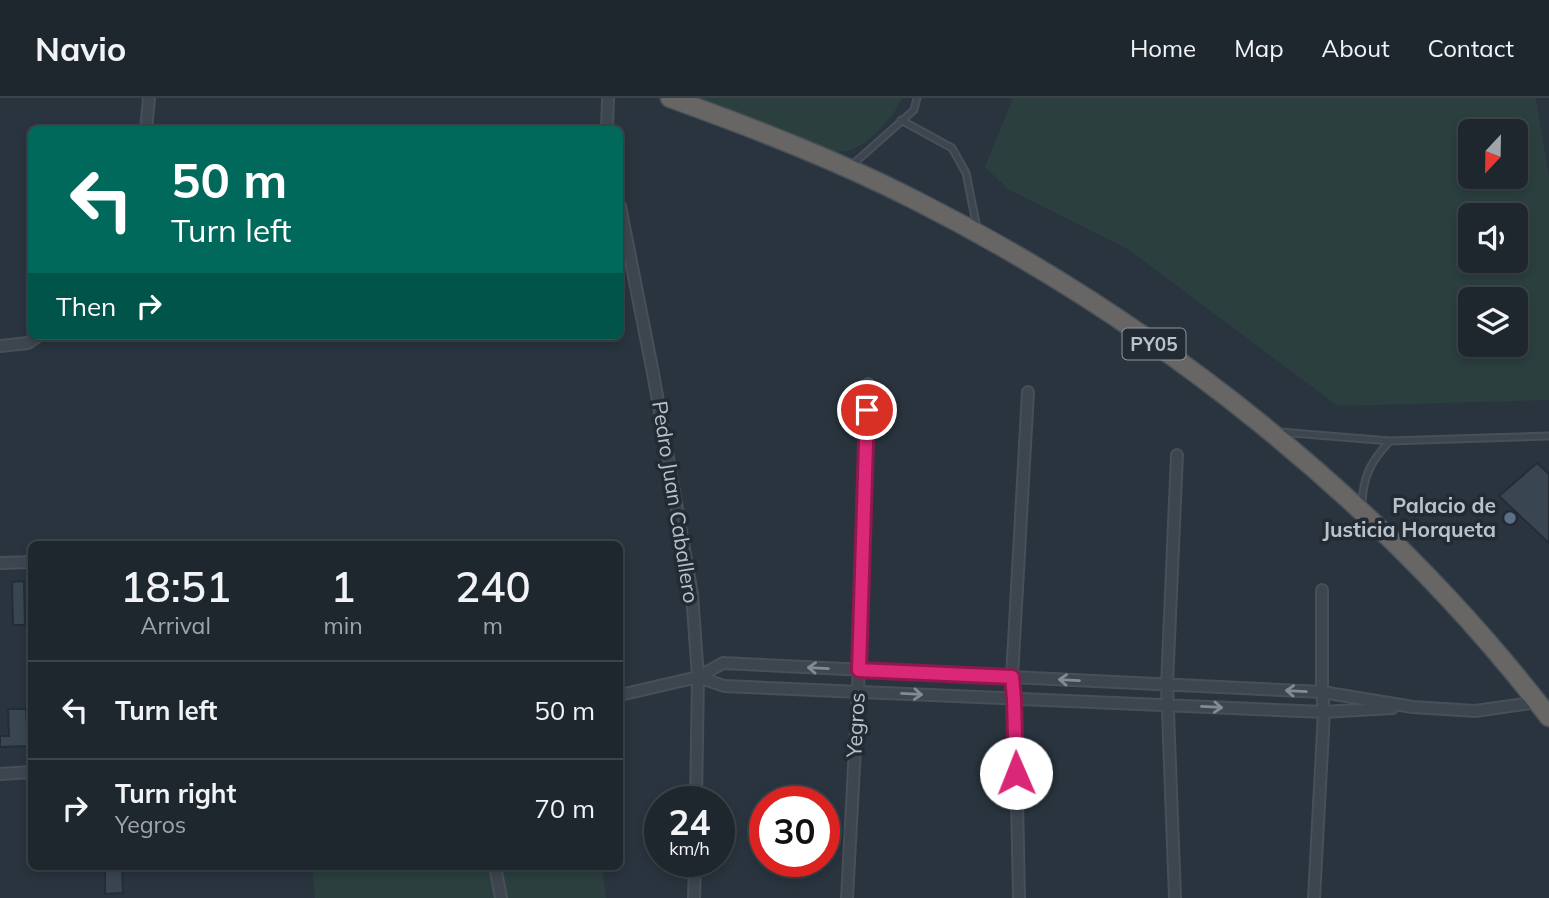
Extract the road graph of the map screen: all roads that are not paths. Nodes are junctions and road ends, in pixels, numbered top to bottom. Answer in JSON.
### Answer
{"nodes":[{"id":1,"x":149,"y":98,"type":"edge"},
{"id":2,"x":608,"y":98,"type":"edge"},
{"id":3,"x":670,"y":98,"type":"edge"},
{"id":4,"x":917,"y":98,"type":"edge"},
{"id":5,"x":901,"y":120,"type":"junction"},
{"id":6,"x":146,"y":126,"type":"edge"},
{"id":7,"x":607,"y":126,"type":"edge"},
{"id":8,"x":849,"y":169,"type":"junction"},
{"id":9,"x":623,"y":221,"type":"edge"},
{"id":10,"x":978,"y":233,"type":"junction"},
{"id":11,"x":32,"y":340,"type":"edge"},
{"id":12,"x":0,"y":346,"type":"edge"},
{"id":13,"x":868,"y":384,"type":"dead end"},
{"id":14,"x":1028,"y":392,"type":"dead end"},
{"id":15,"x":1270,"y":432,"type":"junction"},
{"id":16,"x":1549,"y":436,"type":"edge"},
{"id":17,"x":1390,"y":441,"type":"junction"},
{"id":18,"x":1177,"y":455,"type":"dead end"},
{"id":19,"x":1372,"y":522,"type":"junction"},
{"id":20,"x":28,"y":562,"type":"edge"},
{"id":21,"x":0,"y":563,"type":"edge"},
{"id":22,"x":1322,"y":590,"type":"dead end"},
{"id":23,"x":859,"y":670,"type":"junction"},
{"id":24,"x":698,"y":677,"type":"junction"},
{"id":25,"x":1012,"y":677,"type":"junction"},
{"id":26,"x":1167,"y":685,"type":"junction"},
{"id":27,"x":858,"y":691,"type":"junction"},
{"id":28,"x":1322,"y":692,"type":"junction"},
{"id":29,"x":623,"y":694,"type":"edge"},
{"id":30,"x":1014,"y":699,"type":"junction"},
{"id":31,"x":1538,"y":702,"type":"junction"},
{"id":32,"x":1168,"y":705,"type":"junction"},
{"id":33,"x":1412,"y":707,"type":"junction"},
{"id":34,"x":1324,"y":712,"type":"junction"},
{"id":35,"x":1549,"y":717,"type":"edge"},
{"id":36,"x":28,"y":772,"type":"edge"},
{"id":37,"x":0,"y":774,"type":"edge"},
{"id":38,"x":696,"y":786,"type":"edge"},
{"id":39,"x":496,"y":870,"type":"edge"},
{"id":40,"x":695,"y":877,"type":"edge"},
{"id":41,"x":501,"y":898,"type":"edge"},
{"id":42,"x":694,"y":898,"type":"edge"},
{"id":43,"x":847,"y":898,"type":"edge"},
{"id":44,"x":1019,"y":898,"type":"edge"},
{"id":45,"x":1175,"y":898,"type":"edge"},
{"id":46,"x":1314,"y":898,"type":"edge"}],
"edges":[{"from":1,"to":6,"type":"street"},
{"from":2,"to":7,"type":"street"},
{"from":3,"to":8,"type":"highway","number":"PY05"},
{"from":4,"to":5,"type":"lane"},
{"from":5,"to":8,"type":"lane"},
{"from":5,"to":10,"type":"lane"},
{"from":8,"to":10,"type":"highway","number":"PY05"},
{"from":9,"to":24,"type":"street","name":"Pedro Juan Caballero"},
{"from":10,"to":15,"type":"highway","number":"PY05"},
{"from":11,"to":12,"type":"street"},
{"from":13,"to":23,"type":"street","name":"Yegros"},
{"from":14,"to":25,"type":"street"},
{"from":15,"to":17,"type":"lane"},
{"from":15,"to":19,"type":"highway","number":"PY05"},
{"from":16,"to":17,"type":"lane"},
{"from":17,"to":19,"type":"lane"},
{"from":18,"to":26,"type":"street"},
{"from":19,"to":31,"type":"highway","number":"PY05"},
{"from":20,"to":21,"type":"street"},
{"from":22,"to":28,"type":"street"},
{"from":23,"to":24,"type":"street","one_way":true},
{"from":23,"to":25,"type":"street"},
{"from":23,"to":27,"type":"street","name":"Yegros"},
{"from":24,"to":27,"type":"street"},
{"from":24,"to":29,"type":"street"},
{"from":24,"to":38,"type":"street","name":"Pedro Juan Caballero"},
{"from":26,"to":25,"type":"street","one_way":true},
{"from":25,"to":30,"type":"street"},
{"from":28,"to":26,"type":"street","one_way":true},
{"from":26,"to":32,"type":"street"},
{"from":27,"to":30,"type":"street","one_way":true},
{"from":27,"to":43,"type":"street","name":"Yegros"},
{"from":28,"to":33,"type":"street"},
{"from":28,"to":34,"type":"street"},
{"from":30,"to":32,"type":"street"},
{"from":30,"to":44,"type":"street"},
{"from":31,"to":33,"type":"street"},
{"from":31,"to":35,"type":"highway","number":"PY05"},
{"from":32,"to":34,"type":"street","one_way":true},
{"from":32,"to":45,"type":"street"},
{"from":33,"to":34,"type":"street"},
{"from":34,"to":46,"type":"street"},
{"from":36,"to":37,"type":"street"},
{"from":39,"to":41,"type":"street"},
{"from":40,"to":42,"type":"street"}]}
